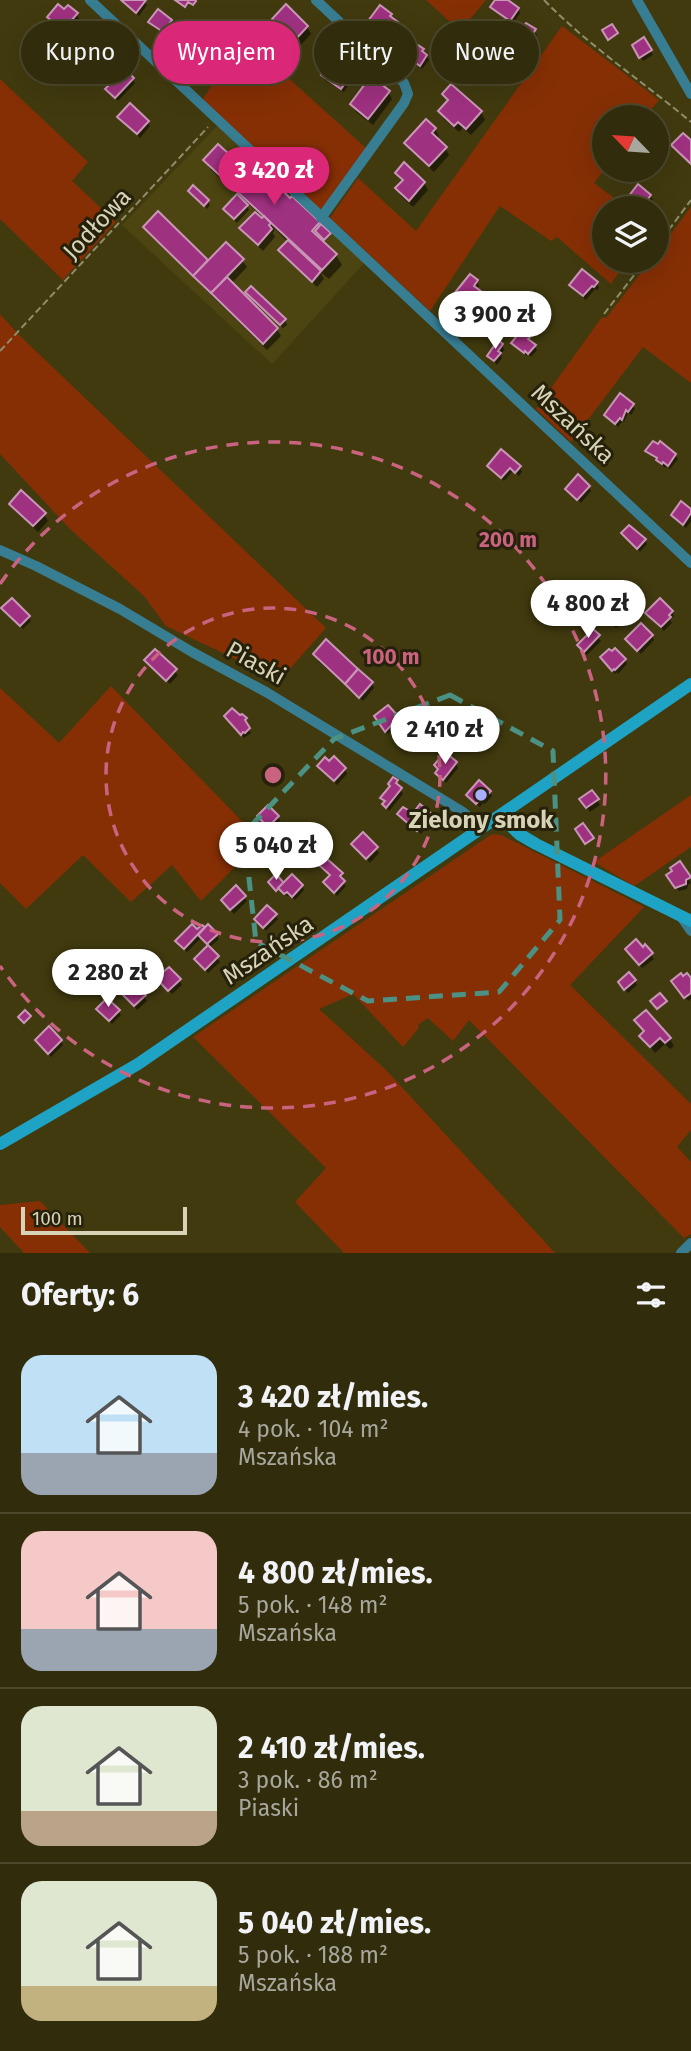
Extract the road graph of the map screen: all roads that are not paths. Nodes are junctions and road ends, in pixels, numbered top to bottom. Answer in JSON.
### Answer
{"nodes":[{"id":1,"x":90,"y":0,"type":"edge"},
{"id":2,"x":316,"y":0,"type":"edge"},
{"id":3,"x":637,"y":0,"type":"edge"},
{"id":4,"x":691,"y":94,"type":"edge"},
{"id":5,"x":321,"y":218,"type":"junction"},
{"id":6,"x":0,"y":550,"type":"edge"},
{"id":7,"x":691,"y":563,"type":"edge"},
{"id":8,"x":691,"y":684,"type":"edge"},
{"id":9,"x":500,"y":816,"type":"junction"},
{"id":10,"x":482,"y":829,"type":"junction"},
{"id":11,"x":687,"y":919,"type":"edge"},
{"id":12,"x":691,"y":931,"type":"edge"},
{"id":13,"x":0,"y":1144,"type":"edge"},
{"id":14,"x":691,"y":1243,"type":"edge"},
{"id":15,"x":681,"y":1253,"type":"edge"}],
"edges":[{"from":1,"to":5,"type":"street","name":"Mszańska"},
{"from":2,"to":5,"type":"street"},
{"from":3,"to":4,"type":"street"},
{"from":5,"to":7,"type":"street","name":"Mszańska"},
{"from":6,"to":10,"type":"street","name":"Piaski"},
{"from":8,"to":9,"type":"street","name":"Mszańska"},
{"from":9,"to":10,"type":"street","name":"Mszańska"},
{"from":9,"to":11,"type":"street"},
{"from":10,"to":13,"type":"street","name":"Mszańska"},
{"from":11,"to":12,"type":"street"},
{"from":14,"to":15,"type":"street"}]}
